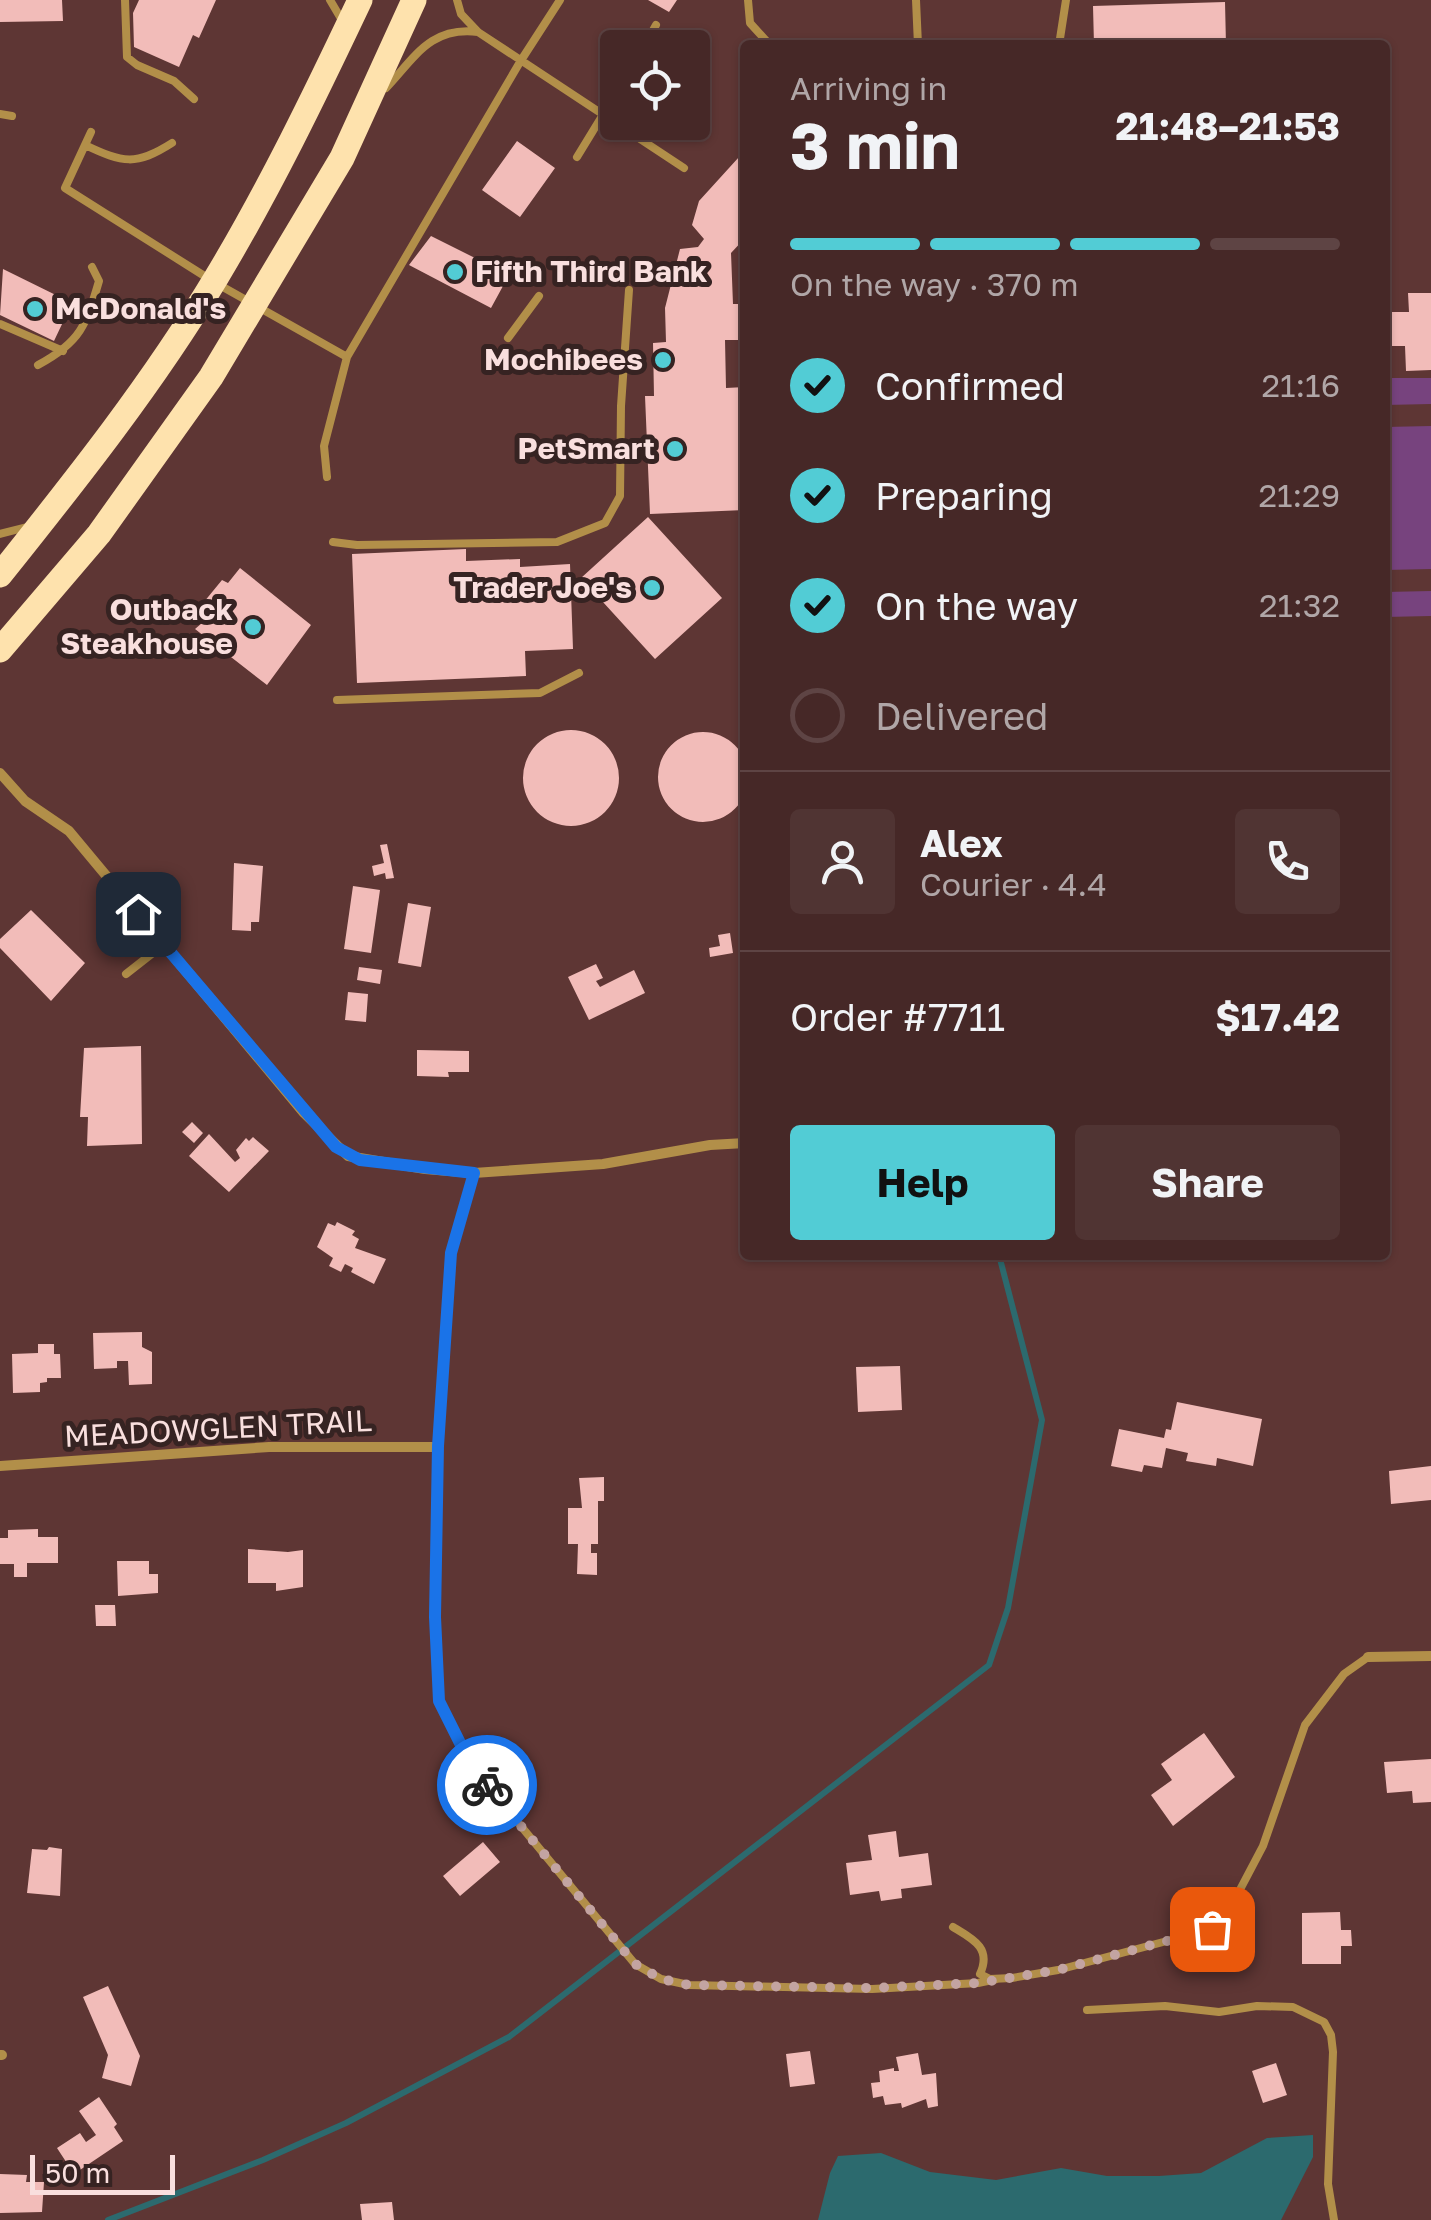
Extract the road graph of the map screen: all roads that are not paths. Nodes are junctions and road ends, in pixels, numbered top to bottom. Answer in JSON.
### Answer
{"nodes":[{"id":1,"x":125,"y":0,"type":"edge"},
{"id":2,"x":330,"y":0,"type":"edge"},
{"id":3,"x":360,"y":0,"type":"edge"},
{"id":4,"x":414,"y":0,"type":"edge"},
{"id":5,"x":456,"y":0,"type":"edge"},
{"id":6,"x":560,"y":0,"type":"edge"},
{"id":7,"x":748,"y":0,"type":"edge"},
{"id":8,"x":916,"y":0,"type":"edge"},
{"id":9,"x":1066,"y":0,"type":"edge"},
{"id":10,"x":656,"y":24,"type":"dead end"},
{"id":11,"x":346,"y":29,"type":"junction"},
{"id":12,"x":653,"y":30,"type":"edge"},
{"id":13,"x":478,"y":32,"type":"junction"},
{"id":14,"x":765,"y":40,"type":"edge"},
{"id":15,"x":918,"y":40,"type":"edge"},
{"id":16,"x":1059,"y":40,"type":"edge"},
{"id":17,"x":520,"y":62,"type":"junction"},
{"id":18,"x":194,"y":99,"type":"dead end"},
{"id":19,"x":364,"y":110,"type":"junction"},
{"id":20,"x":0,"y":114,"type":"edge"},
{"id":21,"x":600,"y":115,"type":"joint"},
{"id":22,"x":12,"y":116,"type":"dead end"},
{"id":23,"x":91,"y":132,"type":"dead end"},
{"id":24,"x":640,"y":140,"type":"edge"},
{"id":25,"x":172,"y":143,"type":"dead end"},
{"id":26,"x":85,"y":145,"type":"junction"},
{"id":27,"x":577,"y":158,"type":"dead end"},
{"id":28,"x":684,"y":168,"type":"dead end"},
{"id":29,"x":92,"y":267,"type":"dead end"},
{"id":30,"x":214,"y":282,"type":"junction"},
{"id":31,"x":629,"y":290,"type":"dead end"},
{"id":32,"x":539,"y":296,"type":"dead end"},
{"id":33,"x":252,"y":304,"type":"junction"},
{"id":34,"x":0,"y":324,"type":"edge"},
{"id":35,"x":508,"y":338,"type":"dead end"},
{"id":36,"x":63,"y":351,"type":"junction"},
{"id":37,"x":346,"y":358,"type":"junction"},
{"id":38,"x":38,"y":364,"type":"dead end"},
{"id":39,"x":327,"y":477,"type":"dead end"},
{"id":40,"x":41,"y":523,"type":"junction"},
{"id":41,"x":0,"y":534,"type":"edge"},
{"id":42,"x":333,"y":542,"type":"dead end"},
{"id":43,"x":0,"y":575,"type":"edge"},
{"id":44,"x":0,"y":650,"type":"edge"},
{"id":45,"x":579,"y":673,"type":"dead end"},
{"id":46,"x":337,"y":700,"type":"dead end"},
{"id":47,"x":0,"y":773,"type":"edge"},
{"id":48,"x":162,"y":945,"type":"junction"},
{"id":49,"x":126,"y":974,"type":"dead end"},
{"id":50,"x":740,"y":1143,"type":"edge"},
{"id":51,"x":474,"y":1173,"type":"junction"},
{"id":52,"x":438,"y":1446,"type":"junction"},
{"id":53,"x":0,"y":1466,"type":"edge"},
{"id":54,"x":1431,"y":1656,"type":"edge"},
{"id":55,"x":1368,"y":1657,"type":"joint"},
{"id":56,"x":954,"y":1927,"type":"dead end"},
{"id":57,"x":997,"y":1978,"type":"junction"},
{"id":58,"x":1087,"y":2010,"type":"dead end"},
{"id":59,"x":1334,"y":2220,"type":"edge"}],
"edges":[{"from":1,"to":18,"type":"lane"},
{"from":2,"to":11,"type":"lane"},
{"from":3,"to":11,"type":"main road"},
{"from":4,"to":19,"type":"main road"},
{"from":5,"to":13,"type":"lane"},
{"from":6,"to":17,"type":"lane"},
{"from":7,"to":14,"type":"lane"},
{"from":8,"to":15,"type":"lane"},
{"from":9,"to":16,"type":"lane"},
{"from":10,"to":12,"type":"lane"},
{"from":11,"to":30,"type":"main road"},
{"from":13,"to":17,"type":"lane"},
{"from":13,"to":19,"type":"lane"},
{"from":17,"to":21,"type":"lane"},
{"from":17,"to":37,"type":"lane"},
{"from":19,"to":33,"type":"main road"},
{"from":20,"to":22,"type":"lane"},
{"from":21,"to":27,"type":"lane"},
{"from":23,"to":26,"type":"lane"},
{"from":24,"to":28,"type":"lane"},
{"from":25,"to":26,"type":"lane"},
{"from":26,"to":30,"type":"lane"},
{"from":29,"to":36,"type":"lane"},
{"from":30,"to":33,"type":"lane"},
{"from":30,"to":40,"type":"main road"},
{"from":31,"to":42,"type":"lane"},
{"from":32,"to":35,"type":"lane"},
{"from":33,"to":37,"type":"lane"},
{"from":33,"to":44,"type":"main road"},
{"from":34,"to":36,"type":"lane"},
{"from":36,"to":38,"type":"lane"},
{"from":37,"to":39,"type":"lane"},
{"from":40,"to":41,"type":"lane"},
{"from":40,"to":43,"type":"main road"},
{"from":45,"to":46,"type":"lane"},
{"from":47,"to":48,"type":"street"},
{"from":48,"to":49,"type":"lane"},
{"from":48,"to":51,"type":"street"},
{"from":50,"to":51,"type":"street"},
{"from":51,"to":52,"type":"lane"},
{"from":52,"to":53,"type":"street","name":"MEADOWGLEN TRAIL"},
{"from":52,"to":57,"type":"lane"},
{"from":54,"to":55,"type":"street"},
{"from":55,"to":57,"type":"lane"},
{"from":56,"to":57,"type":"lane"},
{"from":58,"to":59,"type":"lane"}]}
